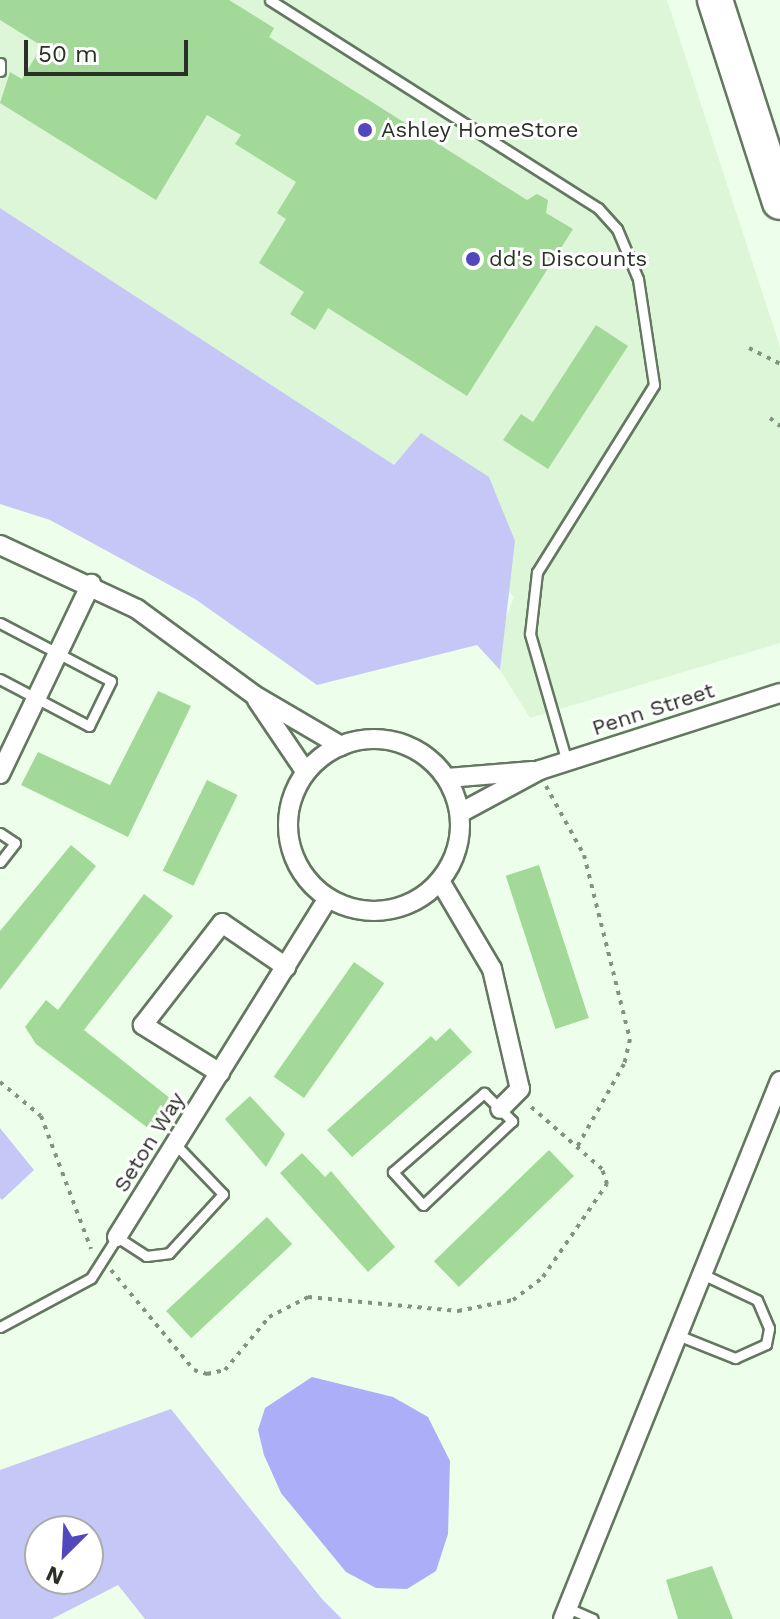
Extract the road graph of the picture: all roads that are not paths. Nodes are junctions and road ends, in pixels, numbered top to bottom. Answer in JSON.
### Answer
{"nodes":[{"id":1,"x":270,"y":0,"type":"edge"},
{"id":2,"x":715,"y":0,"type":"edge"},
{"id":3,"x":0,"y":63,"type":"edge"},
{"id":4,"x":0,"y":71,"type":"edge"},
{"id":5,"x":780,"y":202,"type":"edge"},
{"id":6,"x":0,"y":545,"type":"edge"},
{"id":7,"x":91,"y":584,"type":"junction"},
{"id":8,"x":0,"y":623,"type":"edge"},
{"id":9,"x":58,"y":653,"type":"junction"},
{"id":10,"x":0,"y":679,"type":"edge"},
{"id":11,"x":780,"y":693,"type":"edge"},
{"id":12,"x":254,"y":695,"type":"junction"},
{"id":13,"x":37,"y":696,"type":"junction"},
{"id":14,"x":341,"y":746,"type":"junction"},
{"id":15,"x":567,"y":762,"type":"junction"},
{"id":16,"x":540,"y":770,"type":"junction"},
{"id":17,"x":305,"y":771,"type":"junction"},
{"id":18,"x":0,"y":774,"type":"edge"},
{"id":19,"x":447,"y":778,"type":"junction"},
{"id":20,"x":460,"y":813,"type":"junction"},
{"id":21,"x":0,"y":833,"type":"edge"},
{"id":22,"x":0,"y":862,"type":"edge"},
{"id":23,"x":440,"y":881,"type":"junction"},
{"id":24,"x":328,"y":898,"type":"junction"},
{"id":25,"x":286,"y":967,"type":"junction"},
{"id":26,"x":220,"y":1073,"type":"junction"},
{"id":27,"x":780,"y":1081,"type":"edge"},
{"id":28,"x":500,"y":1109,"type":"junction"},
{"id":29,"x":176,"y":1145,"type":"junction"},
{"id":30,"x":117,"y":1237,"type":"junction"},
{"id":31,"x":702,"y":1274,"type":"junction"},
{"id":32,"x":0,"y":1327,"type":"edge"},
{"id":33,"x":675,"y":1334,"type":"junction"},
{"id":34,"x":566,"y":1613,"type":"edge"},
{"id":35,"x":593,"y":1619,"type":"edge"}],
"edges":[{"from":1,"to":15,"type":"lane"},
{"from":2,"to":5,"type":"highway"},
{"from":3,"to":4,"type":"lane"},
{"from":6,"to":7,"type":"street"},
{"from":7,"to":9,"type":"street"},
{"from":7,"to":12,"type":"street"},
{"from":8,"to":9,"type":"lane"},
{"from":9,"to":13,"type":"street"},
{"from":9,"to":13,"type":"lane"},
{"from":10,"to":13,"type":"lane"},
{"from":11,"to":15,"type":"street","name":"Penn Street"},
{"from":12,"to":14,"type":"street"},
{"from":12,"to":17,"type":"street"},
{"from":13,"to":18,"type":"street"},
{"from":14,"to":17,"type":"street"},
{"from":14,"to":19,"type":"street"},
{"from":15,"to":16,"type":"street","name":"Penn Street"},
{"from":16,"to":19,"type":"street","name":"Penn Street"},
{"from":16,"to":20,"type":"street","name":"Penn Street"},
{"from":17,"to":24,"type":"street"},
{"from":19,"to":20,"type":"street"},
{"from":20,"to":23,"type":"street"},
{"from":21,"to":22,"type":"lane"},
{"from":23,"to":24,"type":"street"},
{"from":23,"to":28,"type":"street"},
{"from":24,"to":25,"type":"street","name":"Seton Way"},
{"from":25,"to":26,"type":"street","name":"Seton Way"},
{"from":25,"to":26,"type":"street"},
{"from":26,"to":29,"type":"street","name":"Seton Way"},
{"from":27,"to":31,"type":"street"},
{"from":28,"to":28,"type":"lane"},
{"from":29,"to":30,"type":"street","name":"Seton Way"},
{"from":29,"to":30,"type":"lane"},
{"from":30,"to":32,"type":"lane"},
{"from":31,"to":33,"type":"street"},
{"from":31,"to":33,"type":"lane"},
{"from":33,"to":34,"type":"street"},
{"from":34,"to":35,"type":"lane"}]}
